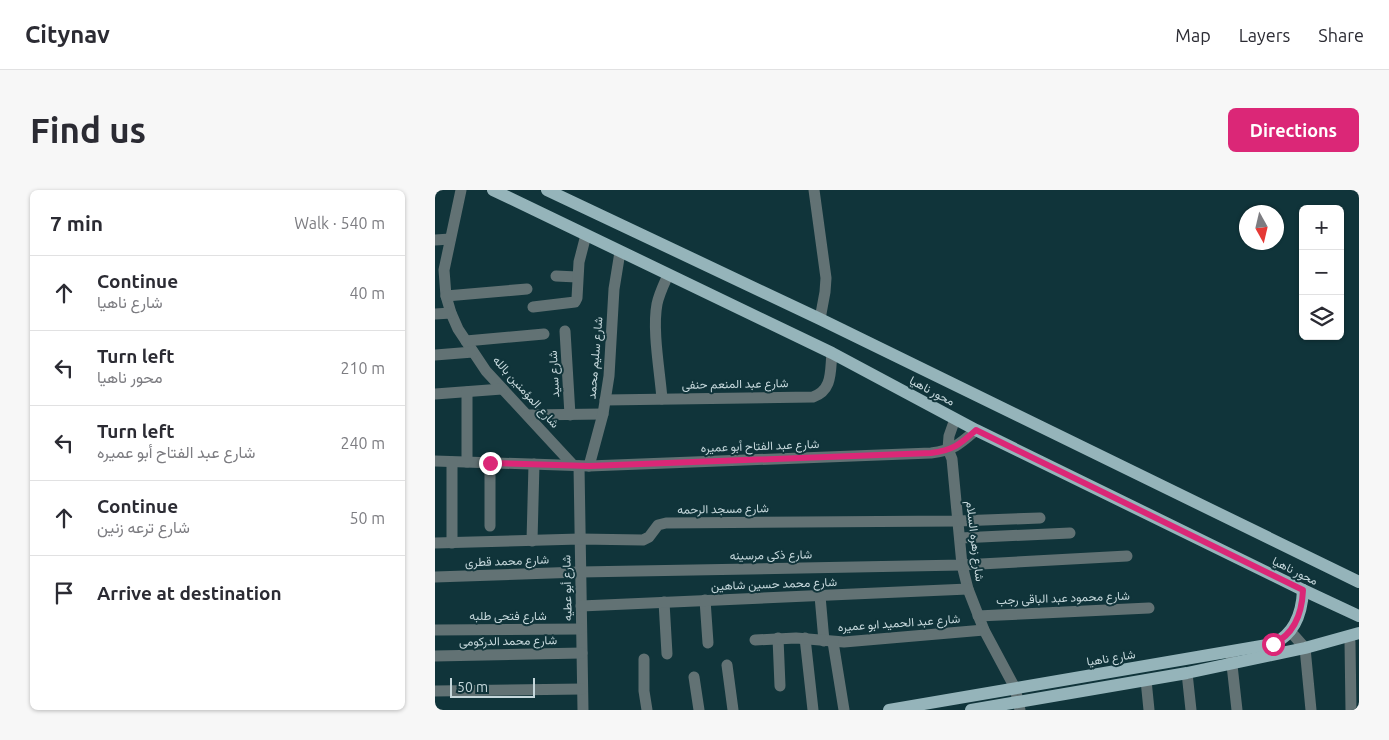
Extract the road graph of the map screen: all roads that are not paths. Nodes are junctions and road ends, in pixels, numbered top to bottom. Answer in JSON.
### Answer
{"nodes":[{"id":1,"x":461,"y":190,"type":"edge"},
{"id":2,"x":493,"y":190,"type":"edge"},
{"id":3,"x":547,"y":190,"type":"edge"},
{"id":4,"x":814,"y":190,"type":"edge"},
{"id":5,"x":586,"y":235,"type":"junction"},
{"id":6,"x":450,"y":239,"type":"junction"},
{"id":7,"x":435,"y":240,"type":"edge"},
{"id":8,"x":620,"y":252,"type":"junction"},
{"id":9,"x":668,"y":275,"type":"junction"},
{"id":10,"x":556,"y":276,"type":"dead end"},
{"id":11,"x":577,"y":277,"type":"junction"},
{"id":12,"x":442,"y":289,"type":"edge"},
{"id":13,"x":527,"y":289,"type":"dead end"},
{"id":14,"x":533,"y":307,"type":"dead end"},
{"id":15,"x":451,"y":313,"type":"junction"},
{"id":16,"x":435,"y":314,"type":"edge"},
{"id":17,"x":820,"y":318,"type":"junction"},
{"id":18,"x":565,"y":331,"type":"dead end"},
{"id":19,"x":544,"y":334,"type":"dead end"},
{"id":20,"x":466,"y":341,"type":"junction"},
{"id":21,"x":473,"y":352,"type":"junction"},
{"id":22,"x":831,"y":353,"type":"junction"},
{"id":23,"x":435,"y":355,"type":"edge"},
{"id":24,"x":502,"y":389,"type":"junction"},
{"id":25,"x":467,"y":392,"type":"junction"},
{"id":26,"x":435,"y":394,"type":"edge"},
{"id":27,"x":661,"y":399,"type":"junction"},
{"id":28,"x":605,"y":400,"type":"junction"},
{"id":29,"x":603,"y":414,"type":"junction"},
{"id":30,"x":528,"y":415,"type":"junction"},
{"id":31,"x":570,"y":415,"type":"junction"},
{"id":32,"x":955,"y":419,"type":"junction"},
{"id":33,"x":976,"y":430,"type":"junction"},
{"id":34,"x":948,"y":449,"type":"junction"},
{"id":35,"x":435,"y":461,"type":"edge"},
{"id":36,"x":452,"y":462,"type":"junction"},
{"id":37,"x":467,"y":462,"type":"junction"},
{"id":38,"x":490,"y":463,"type":"junction"},
{"id":39,"x":535,"y":464,"type":"junction"},
{"id":40,"x":580,"y":466,"type":"junction"},
{"id":41,"x":1040,"y":518,"type":"dead end"},
{"id":42,"x":958,"y":521,"type":"junction"},
{"id":43,"x":490,"y":526,"type":"dead end"},
{"id":44,"x":1070,"y":533,"type":"dead end"},
{"id":45,"x":959,"y":538,"type":"junction"},
{"id":46,"x":580,"y":539,"type":"junction"},
{"id":47,"x":532,"y":541,"type":"junction"},
{"id":48,"x":435,"y":543,"type":"edge"},
{"id":49,"x":452,"y":543,"type":"junction"},
{"id":50,"x":1127,"y":556,"type":"dead end"},
{"id":51,"x":962,"y":565,"type":"junction"},
{"id":52,"x":580,"y":572,"type":"junction"},
{"id":53,"x":435,"y":577,"type":"edge"},
{"id":54,"x":1359,"y":582,"type":"edge"},
{"id":55,"x":968,"y":589,"type":"junction"},
{"id":56,"x":1303,"y":590,"type":"junction"},
{"id":57,"x":820,"y":596,"type":"junction"},
{"id":58,"x":705,"y":600,"type":"junction"},
{"id":59,"x":664,"y":602,"type":"junction"},
{"id":60,"x":581,"y":606,"type":"junction"},
{"id":61,"x":1149,"y":608,"type":"dead end"},
{"id":62,"x":978,"y":616,"type":"junction"},
{"id":63,"x":1359,"y":616,"type":"edge"},
{"id":64,"x":581,"y":629,"type":"junction"},
{"id":65,"x":435,"y":630,"type":"edge"},
{"id":66,"x":984,"y":630,"type":"junction"},
{"id":67,"x":1290,"y":631,"type":"junction"},
{"id":68,"x":778,"y":638,"type":"junction"},
{"id":69,"x":805,"y":638,"type":"junction"},
{"id":70,"x":755,"y":640,"type":"dead end"},
{"id":71,"x":1352,"y":640,"type":"edge"},
{"id":72,"x":829,"y":641,"type":"junction"},
{"id":73,"x":708,"y":643,"type":"dead end"},
{"id":74,"x":1305,"y":648,"type":"junction"},
{"id":75,"x":582,"y":653,"type":"junction"},
{"id":76,"x":667,"y":654,"type":"dead end"},
{"id":77,"x":435,"y":656,"type":"edge"},
{"id":78,"x":1231,"y":658,"type":"junction"},
{"id":79,"x":644,"y":659,"type":"dead end"},
{"id":80,"x":727,"y":665,"type":"dead end"},
{"id":81,"x":1187,"y":672,"type":"junction"},
{"id":82,"x":694,"y":676,"type":"dead end"},
{"id":83,"x":1146,"y":680,"type":"junction"},
{"id":84,"x":780,"y":686,"type":"dead end"},
{"id":85,"x":1015,"y":688,"type":"junction"},
{"id":86,"x":582,"y":689,"type":"junction"},
{"id":87,"x":435,"y":691,"type":"edge"},
{"id":88,"x":1019,"y":706,"type":"edge"},
{"id":89,"x":987,"y":709,"type":"edge"},
{"id":90,"x":583,"y":710,"type":"edge"},
{"id":91,"x":647,"y":710,"type":"edge"},
{"id":92,"x":699,"y":710,"type":"edge"},
{"id":93,"x":733,"y":710,"type":"edge"},
{"id":94,"x":813,"y":710,"type":"edge"},
{"id":95,"x":844,"y":710,"type":"edge"},
{"id":96,"x":889,"y":710,"type":"edge"},
{"id":97,"x":971,"y":710,"type":"edge"},
{"id":98,"x":1149,"y":710,"type":"edge"},
{"id":99,"x":1191,"y":710,"type":"edge"},
{"id":100,"x":1237,"y":710,"type":"edge"},
{"id":101,"x":1311,"y":710,"type":"edge"},
{"id":102,"x":1351,"y":710,"type":"edge"}],
"edges":[{"from":1,"to":6,"type":"street","name":"شارع المؤمنين بالله"},
{"from":2,"to":5,"type":"main road","name":"محور ناهيا"},
{"from":3,"to":17,"type":"main road","name":"محور ناهيا"},
{"from":4,"to":17,"type":"street"},
{"from":5,"to":8,"type":"main road","name":"محور ناهيا"},
{"from":5,"to":11,"type":"street"},
{"from":6,"to":7,"type":"street"},
{"from":6,"to":12,"type":"street","name":"شارع المؤمنين بالله"},
{"from":8,"to":9,"type":"main road","name":"محور ناهيا"},
{"from":8,"to":28,"type":"street","name":"شارع سليم محمد"},
{"from":9,"to":22,"type":"main road","name":"محور ناهيا"},
{"from":9,"to":27,"type":"street"},
{"from":10,"to":11,"type":"street"},
{"from":11,"to":14,"type":"street"},
{"from":12,"to":13,"type":"street"},
{"from":12,"to":15,"type":"street","name":"شارع المؤمنين بالله"},
{"from":15,"to":16,"type":"street"},
{"from":15,"to":20,"type":"street","name":"شارع المؤمنين بالله"},
{"from":17,"to":54,"type":"main road","name":"محور ناهيا"},
{"from":18,"to":31,"type":"street","name":"شارع سيد"},
{"from":19,"to":20,"type":"street"},
{"from":20,"to":21,"type":"street","name":"شارع المؤمنين بالله"},
{"from":21,"to":23,"type":"street"},
{"from":21,"to":24,"type":"street","name":"شارع المؤمنين بالله"},
{"from":22,"to":27,"type":"street","name":"شارع عبد المنعم حنفى"},
{"from":22,"to":32,"type":"main road","name":"محور ناهيا"},
{"from":24,"to":25,"type":"street"},
{"from":24,"to":30,"type":"street","name":"شارع المؤمنين بالله"},
{"from":25,"to":26,"type":"street"},
{"from":25,"to":37,"type":"street"},
{"from":27,"to":28,"type":"street","name":"شارع عبد المنعم حنفى"},
{"from":28,"to":29,"type":"street","name":"شارع سليم محمد"},
{"from":29,"to":31,"type":"street"},
{"from":29,"to":40,"type":"street","name":"شارع سليم محمد"},
{"from":30,"to":31,"type":"street"},
{"from":30,"to":40,"type":"street","name":"شارع المؤمنين بالله"},
{"from":32,"to":33,"type":"main road","name":"محور ناهيا"},
{"from":32,"to":34,"type":"street"},
{"from":33,"to":34,"type":"street","name":"شارع عبد الفتاح أبو عميره"},
{"from":33,"to":56,"type":"main road","name":"محور ناهيا"},
{"from":34,"to":40,"type":"street","name":"شارع عبد الفتاح أبو عميره"},
{"from":34,"to":42,"type":"street","name":"شارع زهره السلام"},
{"from":35,"to":36,"type":"street","name":"شارع عبد الفتاح أبو عميره"},
{"from":36,"to":37,"type":"street","name":"شارع عبد الفتاح أبو عميره"},
{"from":36,"to":49,"type":"street"},
{"from":37,"to":38,"type":"street","name":"شارع عبد الفتاح أبو عميره"},
{"from":38,"to":39,"type":"street","name":"شارع عبد الفتاح أبو عميره"},
{"from":38,"to":43,"type":"street"},
{"from":39,"to":40,"type":"street","name":"شارع عبد الفتاح أبو عميره"},
{"from":39,"to":47,"type":"street"},
{"from":40,"to":46,"type":"street","name":"شارع أبو عطيه"},
{"from":41,"to":42,"type":"street","name":"شارع مسجد الرحمه"},
{"from":42,"to":45,"type":"street","name":"شارع زهره السلام"},
{"from":42,"to":46,"type":"street","name":"شارع مسجد الرحمه"},
{"from":44,"to":45,"type":"street"},
{"from":45,"to":51,"type":"street","name":"شارع زهره السلام"},
{"from":46,"to":47,"type":"street","name":"شارع مسجد الرحمه"},
{"from":46,"to":52,"type":"street","name":"شارع أبو عطيه"},
{"from":47,"to":49,"type":"street","name":"شارع مسجد الرحمه"},
{"from":48,"to":49,"type":"street","name":"شارع مسجد الرحمه"},
{"from":50,"to":51,"type":"street","name":"شارع ذكى مرسينه"},
{"from":51,"to":52,"type":"street","name":"شارع ذكى مرسينه"},
{"from":51,"to":55,"type":"street","name":"شارع زهره السلام"},
{"from":52,"to":53,"type":"street","name":"شارع محمد قطرى"},
{"from":52,"to":60,"type":"street","name":"شارع أبو عطيه"},
{"from":55,"to":57,"type":"street","name":"شارع محمد حسين شاهين"},
{"from":55,"to":62,"type":"street","name":"شارع زهره السلام"},
{"from":56,"to":63,"type":"main road","name":"محور ناهيا"},
{"from":56,"to":67,"type":"main road"},
{"from":57,"to":58,"type":"street","name":"شارع محمد حسين شاهين"},
{"from":57,"to":72,"type":"street"},
{"from":58,"to":59,"type":"street","name":"شارع محمد حسين شاهين"},
{"from":58,"to":73,"type":"street"},
{"from":59,"to":60,"type":"street","name":"شارع محمد حسين شاهين"},
{"from":59,"to":76,"type":"street"},
{"from":60,"to":64,"type":"street","name":"شارع أبو عطيه"},
{"from":61,"to":62,"type":"street","name":"شارع محمود عبد الباقى رجب"},
{"from":62,"to":66,"type":"street","name":"شارع زهره السلام"},
{"from":64,"to":65,"type":"street","name":"شارع فتحى طلبه"},
{"from":64,"to":75,"type":"street","name":"شارع أبو عطيه"},
{"from":66,"to":72,"type":"street","name":"شارع عبد الحميد ابو عميره"},
{"from":66,"to":85,"type":"street","name":"شارع زهره السلام"},
{"from":67,"to":74,"type":"street"},
{"from":67,"to":78,"type":"main road","name":"شارع ناهيا"},
{"from":68,"to":69,"type":"street","name":"شارع عبد الحميد ابو عميره"},
{"from":68,"to":70,"type":"street","name":"شارع عبد الحميد ابو عميره"},
{"from":68,"to":84,"type":"street"},
{"from":69,"to":72,"type":"street","name":"شارع عبد الحميد ابو عميره"},
{"from":69,"to":94,"type":"street"},
{"from":71,"to":74,"type":"main road","name":"شارع ناهيا"},
{"from":71,"to":102,"type":"street"},
{"from":72,"to":95,"type":"street"},
{"from":74,"to":78,"type":"main road","name":"شارع ناهيا"},
{"from":74,"to":101,"type":"street"},
{"from":75,"to":77,"type":"street","name":"شارع محمد الدركومى"},
{"from":75,"to":86,"type":"street","name":"شارع أبو عطيه"},
{"from":78,"to":81,"type":"main road","name":"شارع ناهيا"},
{"from":78,"to":85,"type":"main road","name":"شارع ناهيا"},
{"from":78,"to":100,"type":"street"},
{"from":79,"to":91,"type":"street"},
{"from":80,"to":93,"type":"street"},
{"from":81,"to":83,"type":"main road","name":"شارع ناهيا"},
{"from":81,"to":99,"type":"street"},
{"from":82,"to":92,"type":"street"},
{"from":83,"to":88,"type":"main road","name":"شارع ناهيا"},
{"from":83,"to":98,"type":"street"},
{"from":85,"to":88,"type":"street","name":"شارع زهره السلام"},
{"from":85,"to":96,"type":"main road","name":"شارع ناهيا"},
{"from":86,"to":87,"type":"street"},
{"from":86,"to":90,"type":"street","name":"شارع أبو عطيه"},
{"from":88,"to":89,"type":"main road","name":"شارع ناهيا"},
{"from":89,"to":97,"type":"main road","name":"شارع ناهيا"}]}
